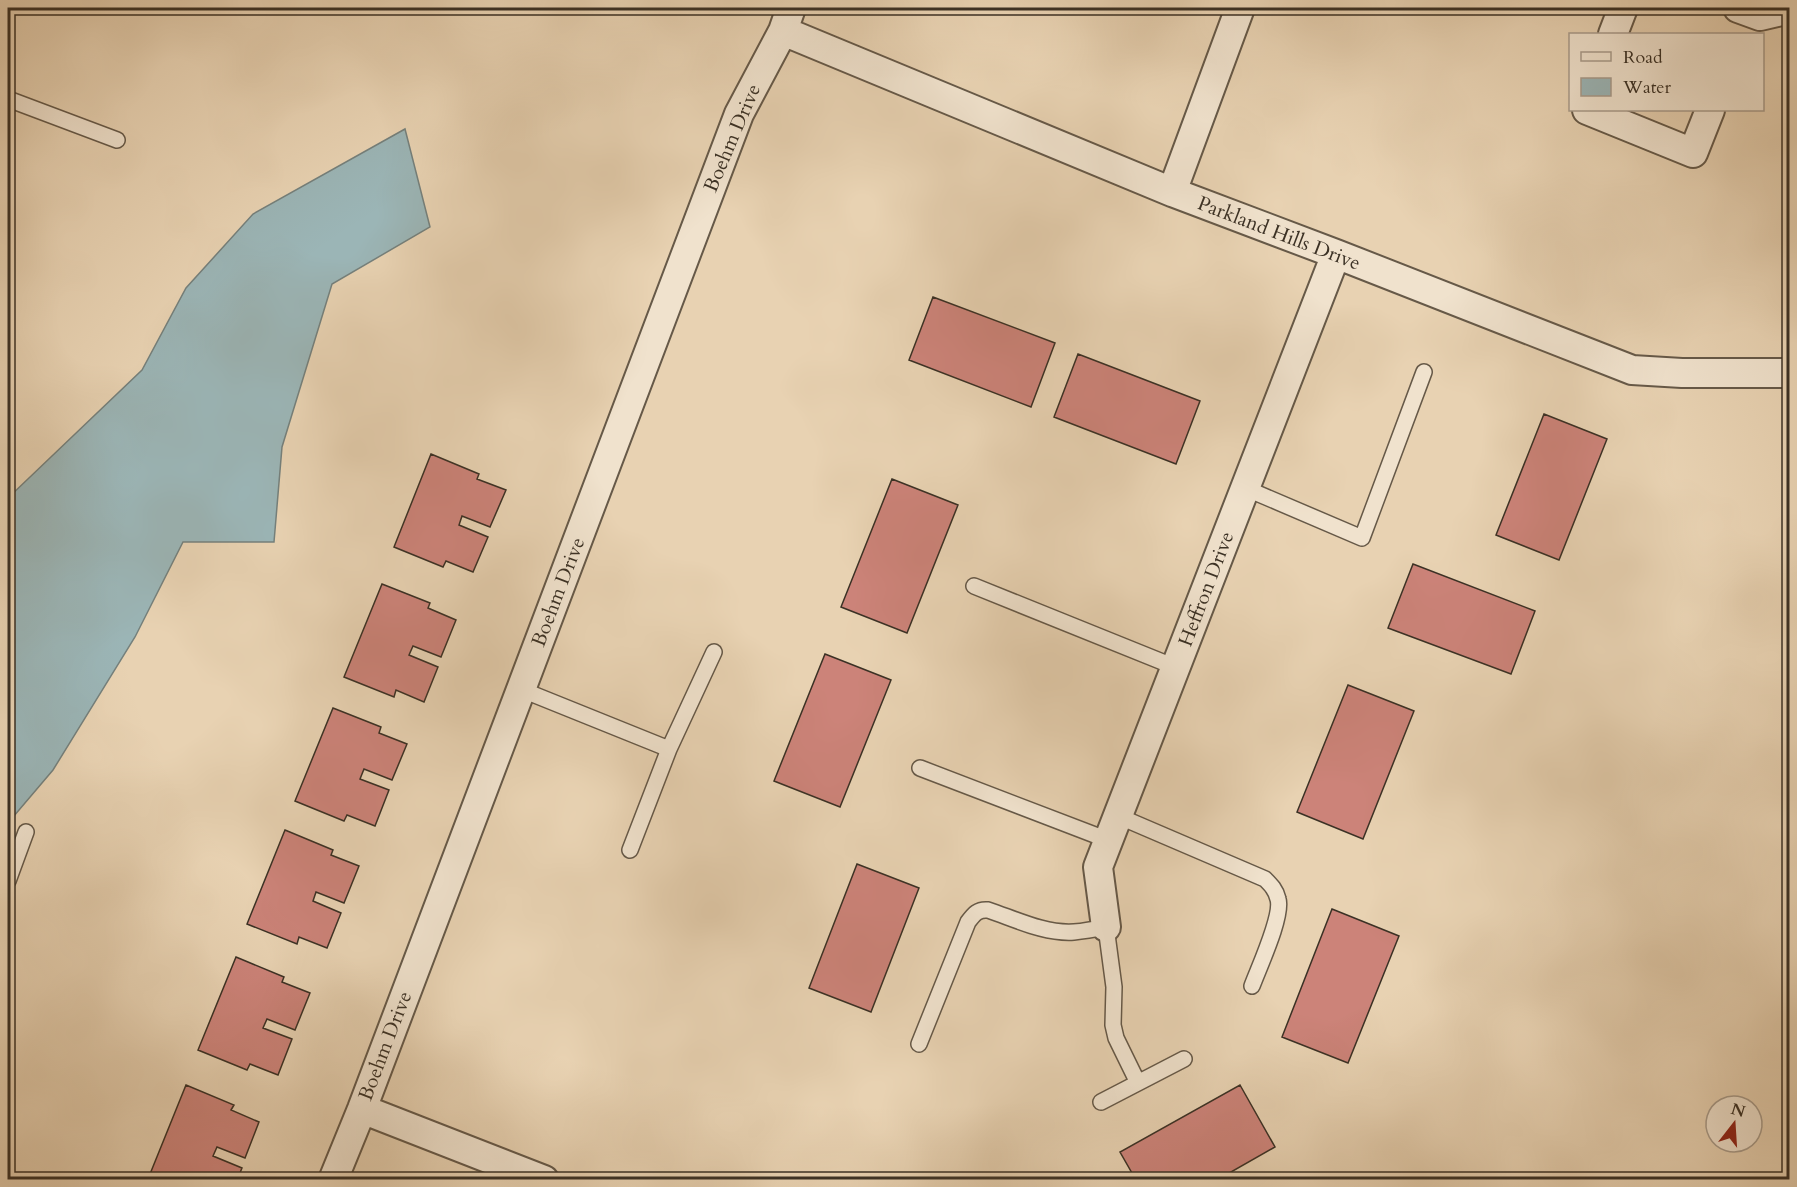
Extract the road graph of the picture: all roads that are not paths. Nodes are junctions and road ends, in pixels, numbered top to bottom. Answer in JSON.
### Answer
{"nodes":[{"id":1,"x":1240,"y":8,"type":"edge"},
{"id":2,"x":1623,"y":8,"type":"edge"},
{"id":3,"x":1790,"y":9,"type":"edge"},
{"id":4,"x":1743,"y":18,"type":"edge"},
{"id":5,"x":787,"y":20,"type":"edge"},
{"id":6,"x":1613,"y":33,"type":"edge"},
{"id":7,"x":8,"y":99,"type":"edge"},
{"id":8,"x":1589,"y":111,"type":"edge"},
{"id":9,"x":1710,"y":111,"type":"edge"},
{"id":10,"x":117,"y":140,"type":"dead end"},
{"id":11,"x":1172,"y":192,"type":"junction"},
{"id":12,"x":1336,"y":254,"type":"junction"},
{"id":13,"x":1424,"y":372,"type":"dead end"},
{"id":14,"x":1790,"y":374,"type":"edge"},
{"id":15,"x":1245,"y":488,"type":"junction"},
{"id":16,"x":974,"y":586,"type":"dead end"},
{"id":17,"x":714,"y":652,"type":"dead end"},
{"id":18,"x":1176,"y":667,"type":"junction"},
{"id":19,"x":520,"y":689,"type":"junction"},
{"id":20,"x":669,"y":749,"type":"junction"},
{"id":21,"x":920,"y":768,"type":"dead end"},
{"id":22,"x":1113,"y":828,"type":"junction"},
{"id":23,"x":26,"y":832,"type":"dead end"},
{"id":24,"x":630,"y":850,"type":"dead end"},
{"id":25,"x":8,"y":881,"type":"edge"},
{"id":26,"x":1106,"y":927,"type":"junction"},
{"id":27,"x":1252,"y":986,"type":"dead end"},
{"id":28,"x":919,"y":1044,"type":"dead end"},
{"id":29,"x":1184,"y":1059,"type":"dead end"},
{"id":30,"x":1138,"y":1083,"type":"junction"},
{"id":31,"x":1101,"y":1102,"type":"dead end"},
{"id":32,"x":362,"y":1109,"type":"junction"},
{"id":33,"x":333,"y":1179,"type":"edge"},
{"id":34,"x":544,"y":1179,"type":"edge"}],
"edges":[{"from":1,"to":11,"type":"street"},
{"from":2,"to":6,"type":"street"},
{"from":3,"to":4,"type":"street"},
{"from":5,"to":11,"type":"street","name":"Parkland Hills Drive"},
{"from":5,"to":19,"type":"street","name":"Boehm Drive"},
{"from":7,"to":10,"type":"lane"},
{"from":8,"to":9,"type":"street"},
{"from":11,"to":12,"type":"street","name":"Parkland Hills Drive"},
{"from":12,"to":14,"type":"street","name":"Parkland Hills Drive"},
{"from":12,"to":15,"type":"street","name":"Heffron Drive"},
{"from":13,"to":15,"type":"lane"},
{"from":15,"to":18,"type":"street","name":"Heffron Drive"},
{"from":16,"to":18,"type":"lane"},
{"from":17,"to":20,"type":"lane"},
{"from":18,"to":22,"type":"street","name":"Heffron Drive"},
{"from":19,"to":20,"type":"lane"},
{"from":19,"to":32,"type":"street","name":"Boehm Drive"},
{"from":20,"to":24,"type":"lane"},
{"from":21,"to":22,"type":"lane"},
{"from":22,"to":26,"type":"street","name":"Heffron Drive"},
{"from":22,"to":27,"type":"lane"},
{"from":23,"to":25,"type":"lane"},
{"from":26,"to":28,"type":"lane"},
{"from":26,"to":30,"type":"lane"},
{"from":29,"to":30,"type":"lane"},
{"from":30,"to":31,"type":"lane"},
{"from":32,"to":33,"type":"street","name":"Boehm Drive"},
{"from":32,"to":34,"type":"street"}]}
